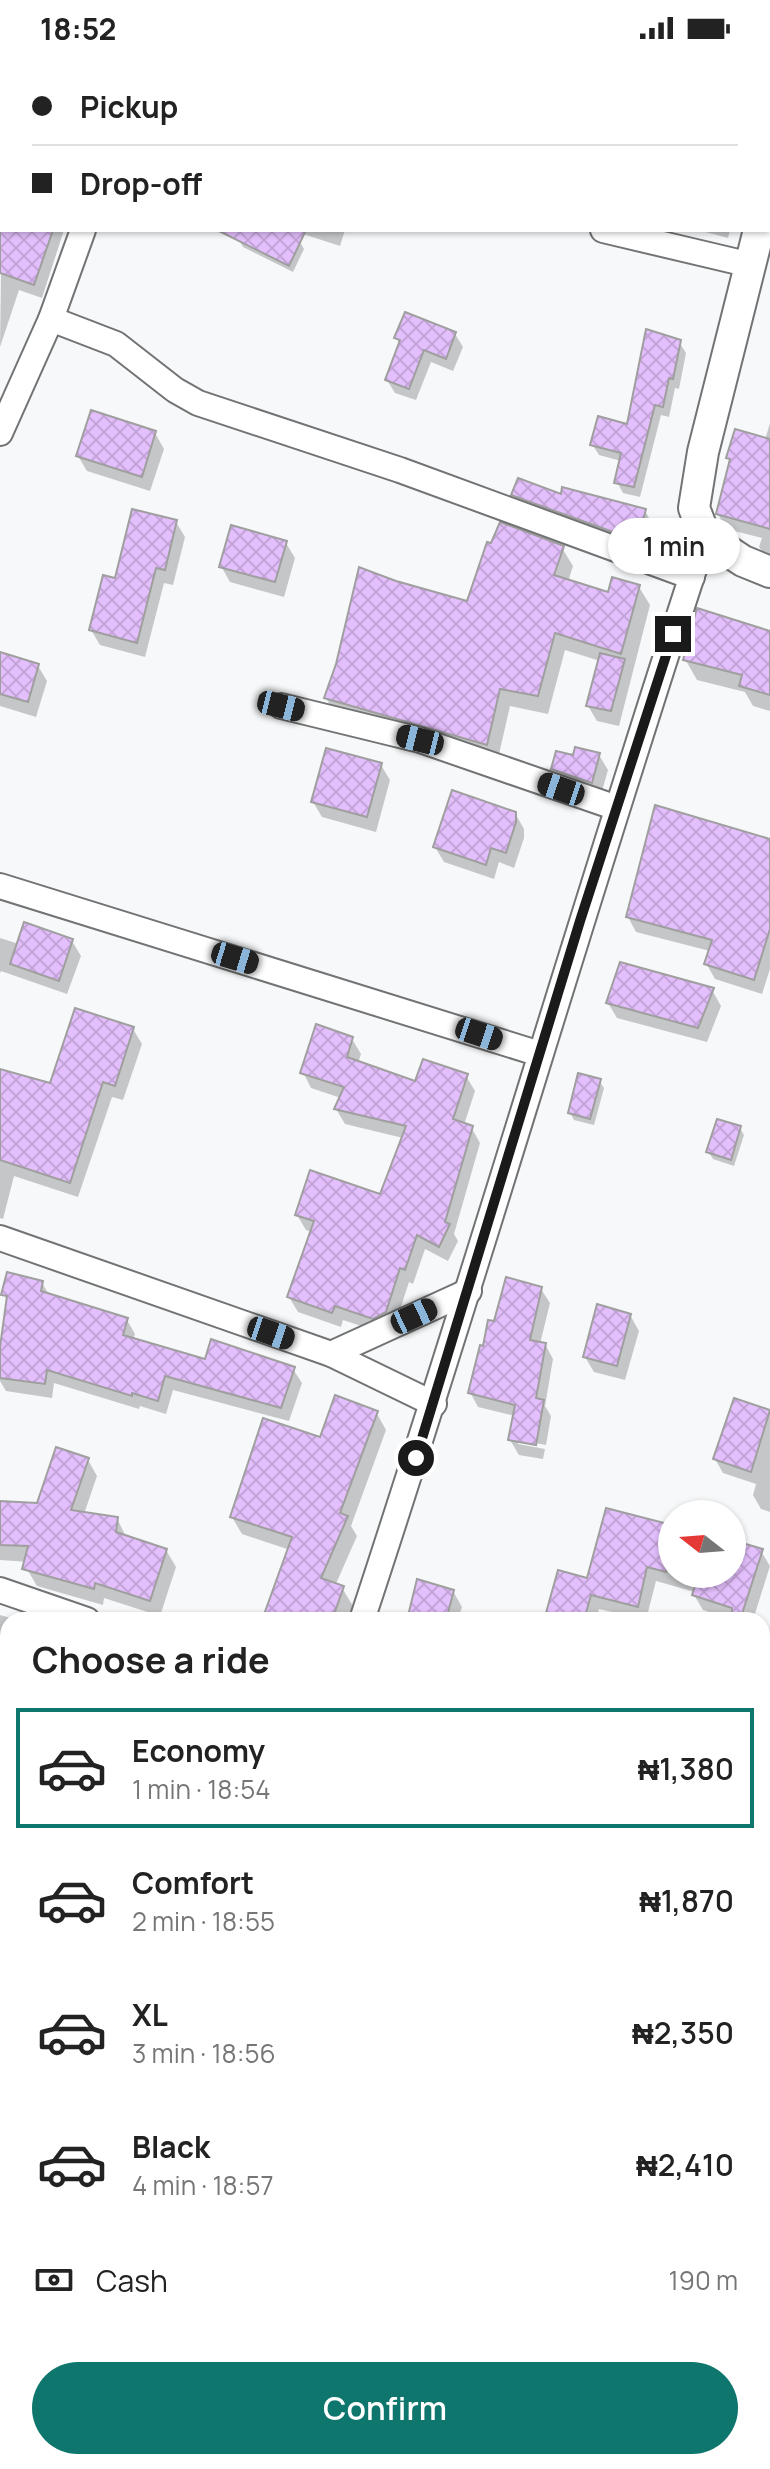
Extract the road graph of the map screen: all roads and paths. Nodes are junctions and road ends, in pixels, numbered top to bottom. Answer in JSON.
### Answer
{"nodes":[{"id":1,"x":82,"y":232,"type":"edge"},
{"id":2,"x":611,"y":232,"type":"edge"},
{"id":3,"x":759,"y":232,"type":"edge"},
{"id":4,"x":751,"y":265,"type":"junction"},
{"id":5,"x":51,"y":319,"type":"junction"},
{"id":6,"x":0,"y":433,"type":"edge"},
{"id":7,"x":705,"y":536,"type":"junction"},
{"id":8,"x":770,"y":572,"type":"edge"},
{"id":9,"x":692,"y":577,"type":"junction"},
{"id":10,"x":281,"y":706,"type":"dead end"},
{"id":11,"x":617,"y":808,"type":"junction"},
{"id":12,"x":0,"y":886,"type":"edge"},
{"id":13,"x":540,"y":1054,"type":"junction"},
{"id":14,"x":0,"y":1238,"type":"edge"},
{"id":15,"x":469,"y":1291,"type":"junction"},
{"id":16,"x":331,"y":1354,"type":"junction"},
{"id":17,"x":434,"y":1404,"type":"junction"},
{"id":18,"x":0,"y":1590,"type":"edge"},
{"id":19,"x":64,"y":1612,"type":"edge"},
{"id":20,"x":365,"y":1612,"type":"edge"}],
"edges":[{"from":1,"to":5,"type":"street"},
{"from":2,"to":4,"type":"street"},
{"from":3,"to":4,"type":"street"},
{"from":4,"to":7,"type":"street"},
{"from":5,"to":6,"type":"street"},
{"from":5,"to":9,"type":"street"},
{"from":7,"to":8,"type":"street"},
{"from":7,"to":9,"type":"street"},
{"from":9,"to":11,"type":"street"},
{"from":10,"to":11,"type":"street"},
{"from":11,"to":13,"type":"street"},
{"from":12,"to":13,"type":"street"},
{"from":13,"to":15,"type":"street"},
{"from":14,"to":16,"type":"street"},
{"from":15,"to":16,"type":"street"},
{"from":15,"to":17,"type":"street"},
{"from":16,"to":17,"type":"street"},
{"from":17,"to":20,"type":"street"},
{"from":18,"to":19,"type":"street"}]}
